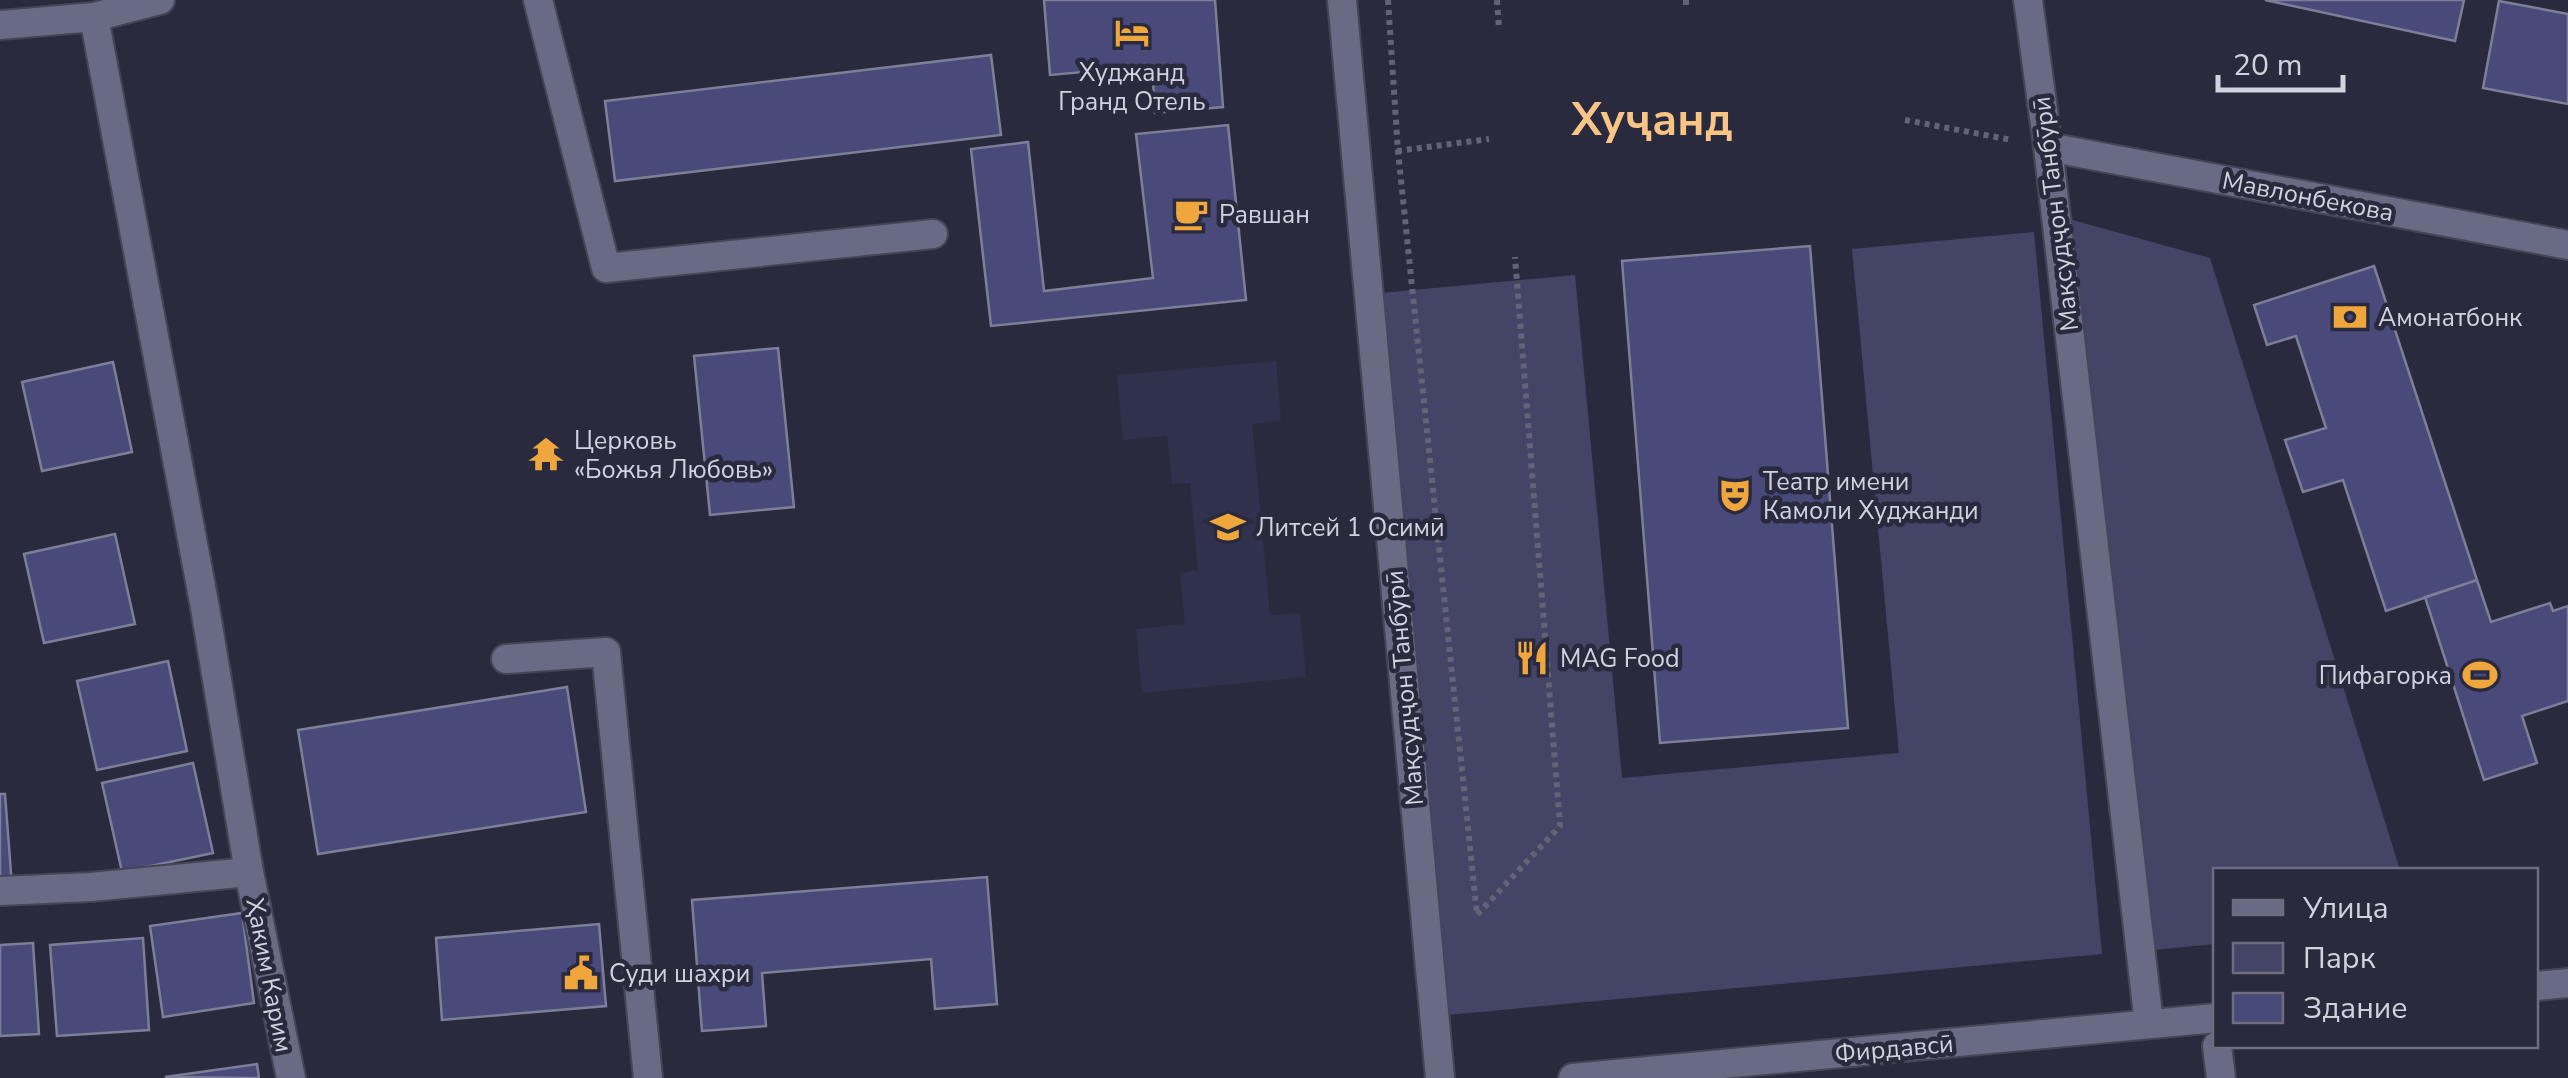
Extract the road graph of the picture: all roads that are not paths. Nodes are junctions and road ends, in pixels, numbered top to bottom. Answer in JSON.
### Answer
{"nodes":[{"id":1,"x":160,"y":0,"type":"edge"},
{"id":2,"x":538,"y":0,"type":"edge"},
{"id":3,"x":1342,"y":0,"type":"edge"},
{"id":4,"x":2028,"y":0,"type":"edge"},
{"id":5,"x":94,"y":17,"type":"junction"},
{"id":6,"x":0,"y":25,"type":"edge"},
{"id":7,"x":2048,"y":147,"type":"junction"},
{"id":8,"x":934,"y":234,"type":"dead end"},
{"id":9,"x":2568,"y":245,"type":"edge"},
{"id":10,"x":506,"y":659,"type":"dead end"},
{"id":11,"x":249,"y":872,"type":"junction"},
{"id":12,"x":0,"y":891,"type":"edge"},
{"id":13,"x":2568,"y":983,"type":"edge"},
{"id":14,"x":2538,"y":986,"type":"edge"},
{"id":15,"x":2149,"y":1024,"type":"junction"},
{"id":16,"x":2213,"y":1029,"type":"edge"},
{"id":17,"x":2217,"y":1048,"type":"edge"},
{"id":18,"x":291,"y":1078,"type":"edge"},
{"id":19,"x":648,"y":1078,"type":"edge"},
{"id":20,"x":1440,"y":1078,"type":"edge"},
{"id":21,"x":1573,"y":1078,"type":"edge"},
{"id":22,"x":2221,"y":1078,"type":"edge"}],
"edges":[{"from":1,"to":5,"type":"street"},
{"from":2,"to":8,"type":"street"},
{"from":3,"to":20,"type":"street","name":"Мақсудҷон Танбӯрӣ"},
{"from":4,"to":7,"type":"street","name":"Мақсудҷон Танбӯрӣ"},
{"from":5,"to":6,"type":"street"},
{"from":5,"to":11,"type":"street","name":"Ҳаким Карим"},
{"from":7,"to":9,"type":"street","name":"Мавлонбекова"},
{"from":7,"to":15,"type":"street","name":"Мақсудҷон Танбӯрӣ"},
{"from":10,"to":19,"type":"street"},
{"from":11,"to":12,"type":"street"},
{"from":11,"to":18,"type":"street","name":"Ҳаким Карим"},
{"from":13,"to":14,"type":"street"},
{"from":15,"to":16,"type":"street","name":"Фирдавсӣ"},
{"from":15,"to":21,"type":"street","name":"Фирдавсӣ"},
{"from":17,"to":22,"type":"street"}]}
